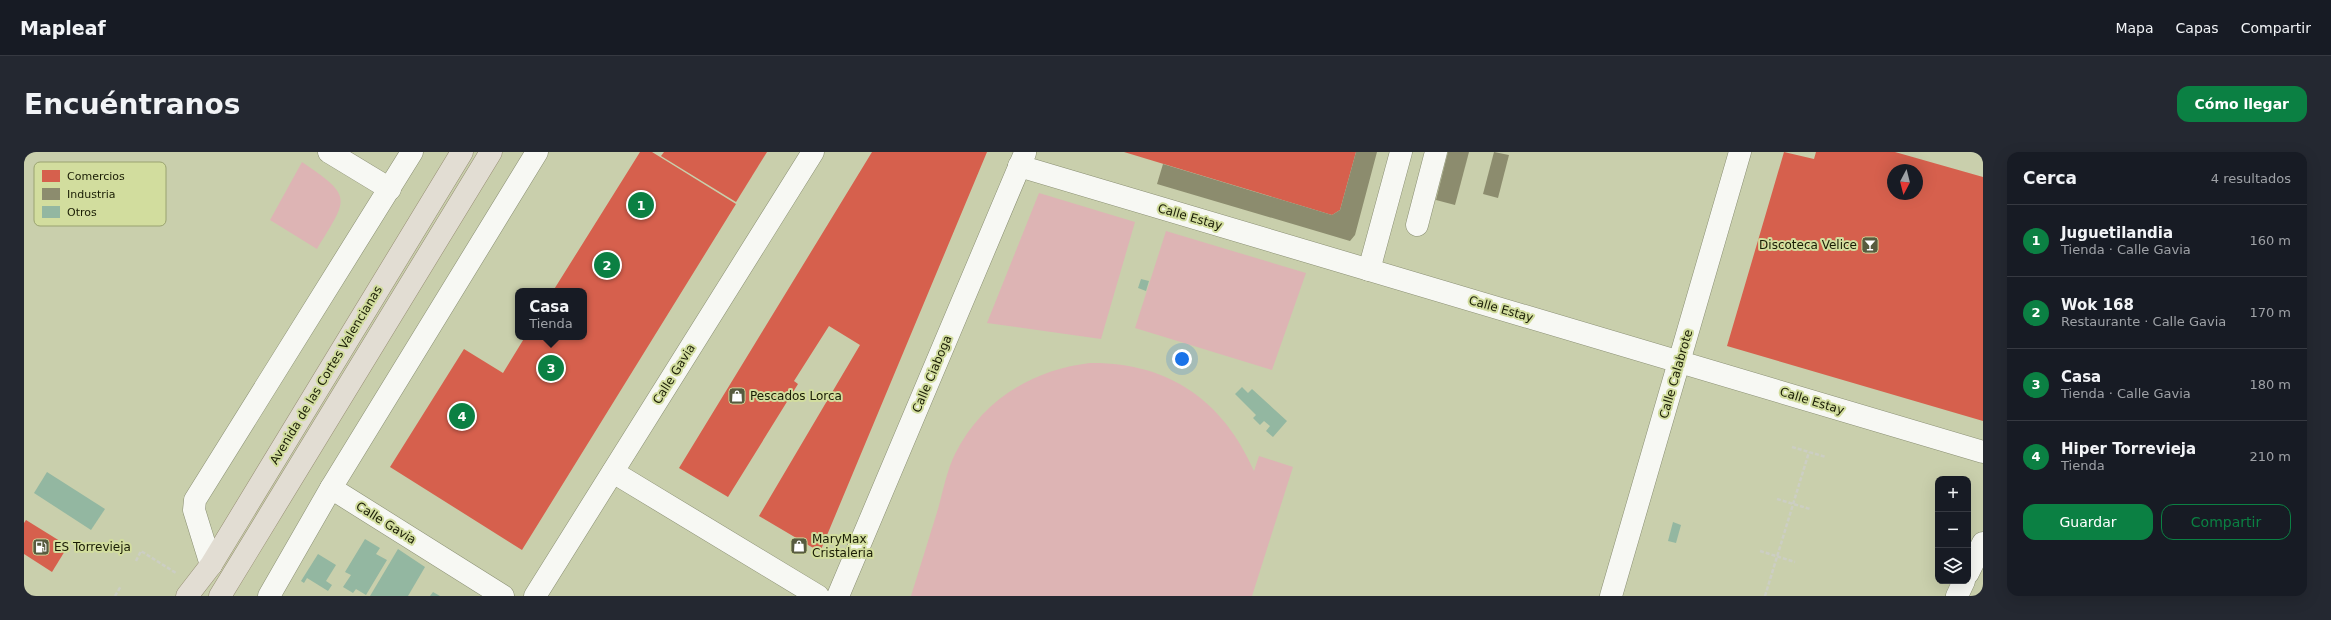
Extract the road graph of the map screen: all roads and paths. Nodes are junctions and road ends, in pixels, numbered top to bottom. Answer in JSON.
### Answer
{"nodes":[{"id":1,"x":329,"y":152,"type":"edge"},
{"id":2,"x":412,"y":152,"type":"edge"},
{"id":3,"x":462,"y":152,"type":"edge"},
{"id":4,"x":491,"y":152,"type":"edge"},
{"id":5,"x":537,"y":152,"type":"edge"},
{"id":6,"x":813,"y":152,"type":"edge"},
{"id":7,"x":1401,"y":152,"type":"edge"},
{"id":8,"x":1436,"y":152,"type":"edge"},
{"id":9,"x":1740,"y":152,"type":"edge"},
{"id":10,"x":1022,"y":159,"type":"edge"},
{"id":11,"x":390,"y":189,"type":"junction"},
{"id":12,"x":1417,"y":225,"type":"dead end"},
{"id":13,"x":1369,"y":270,"type":"junction"},
{"id":14,"x":1680,"y":362,"type":"junction"},
{"id":15,"x":1792,"y":446,"type":"dead end"},
{"id":16,"x":1809,"y":452,"type":"junction"},
{"id":17,"x":1983,"y":452,"type":"edge"},
{"id":18,"x":1826,"y":457,"type":"dead end"},
{"id":19,"x":613,"y":472,"type":"junction"},
{"id":20,"x":331,"y":488,"type":"junction"},
{"id":21,"x":1777,"y":499,"type":"dead end"},
{"id":22,"x":1794,"y":504,"type":"junction"},
{"id":23,"x":1810,"y":509,"type":"dead end"},
{"id":24,"x":1983,"y":543,"type":"edge"},
{"id":25,"x":1760,"y":552,"type":"dead end"},
{"id":26,"x":1777,"y":557,"type":"junction"},
{"id":27,"x":136,"y":561,"type":"dead end"},
{"id":28,"x":1795,"y":562,"type":"dead end"},
{"id":29,"x":211,"y":565,"type":"junction"},
{"id":30,"x":1971,"y":568,"type":"edge"},
{"id":31,"x":178,"y":574,"type":"dead end"},
{"id":32,"x":1963,"y":584,"type":"edge"},
{"id":33,"x":121,"y":586,"type":"dead end"},
{"id":34,"x":115,"y":596,"type":"edge"},
{"id":35,"x":187,"y":596,"type":"edge"},
{"id":36,"x":220,"y":596,"type":"edge"},
{"id":37,"x":269,"y":596,"type":"edge"},
{"id":38,"x":503,"y":596,"type":"edge"},
{"id":39,"x":535,"y":596,"type":"edge"},
{"id":40,"x":818,"y":596,"type":"edge"},
{"id":41,"x":838,"y":596,"type":"edge"},
{"id":42,"x":1611,"y":596,"type":"edge"},
{"id":43,"x":1765,"y":596,"type":"edge"},
{"id":44,"x":1957,"y":596,"type":"edge"}],
"edges":[{"from":1,"to":11,"type":"street"},
{"from":2,"to":11,"type":"street"},
{"from":3,"to":29,"type":"main road","name":"Avenida de las Cortes Valencianas"},
{"from":4,"to":36,"type":"main road","name":"Avenida de las Cortes Valencianas"},
{"from":5,"to":20,"type":"street"},
{"from":6,"to":19,"type":"street","name":"Calle Gavia"},
{"from":7,"to":13,"type":"street"},
{"from":8,"to":12,"type":"street"},
{"from":9,"to":14,"type":"street","name":"Calle Calabrote"},
{"from":10,"to":13,"type":"street","name":"Calle Estay"},
{"from":10,"to":41,"type":"street","name":"Calle Ciaboga"},
{"from":11,"to":29,"type":"street"},
{"from":13,"to":14,"type":"street","name":"Calle Estay"},
{"from":14,"to":17,"type":"street","name":"Calle Estay"},
{"from":14,"to":42,"type":"street","name":"Calle Calabrote"},
{"from":15,"to":16,"type":"path"},
{"from":16,"to":18,"type":"path"},
{"from":16,"to":22,"type":"path"},
{"from":19,"to":39,"type":"street","name":"Calle Gavia"},
{"from":19,"to":40,"type":"street"},
{"from":20,"to":37,"type":"street"},
{"from":20,"to":38,"type":"street","name":"Calle Gavia"},
{"from":21,"to":22,"type":"path"},
{"from":22,"to":23,"type":"path"},
{"from":22,"to":26,"type":"path"},
{"from":24,"to":30,"type":"street"},
{"from":25,"to":26,"type":"path"},
{"from":26,"to":28,"type":"path"},
{"from":26,"to":43,"type":"path"},
{"from":27,"to":31,"type":"path"},
{"from":29,"to":35,"type":"main road","name":"Avenida de las Cortes Valencianas"},
{"from":32,"to":44,"type":"street"},
{"from":33,"to":34,"type":"path"}]}
